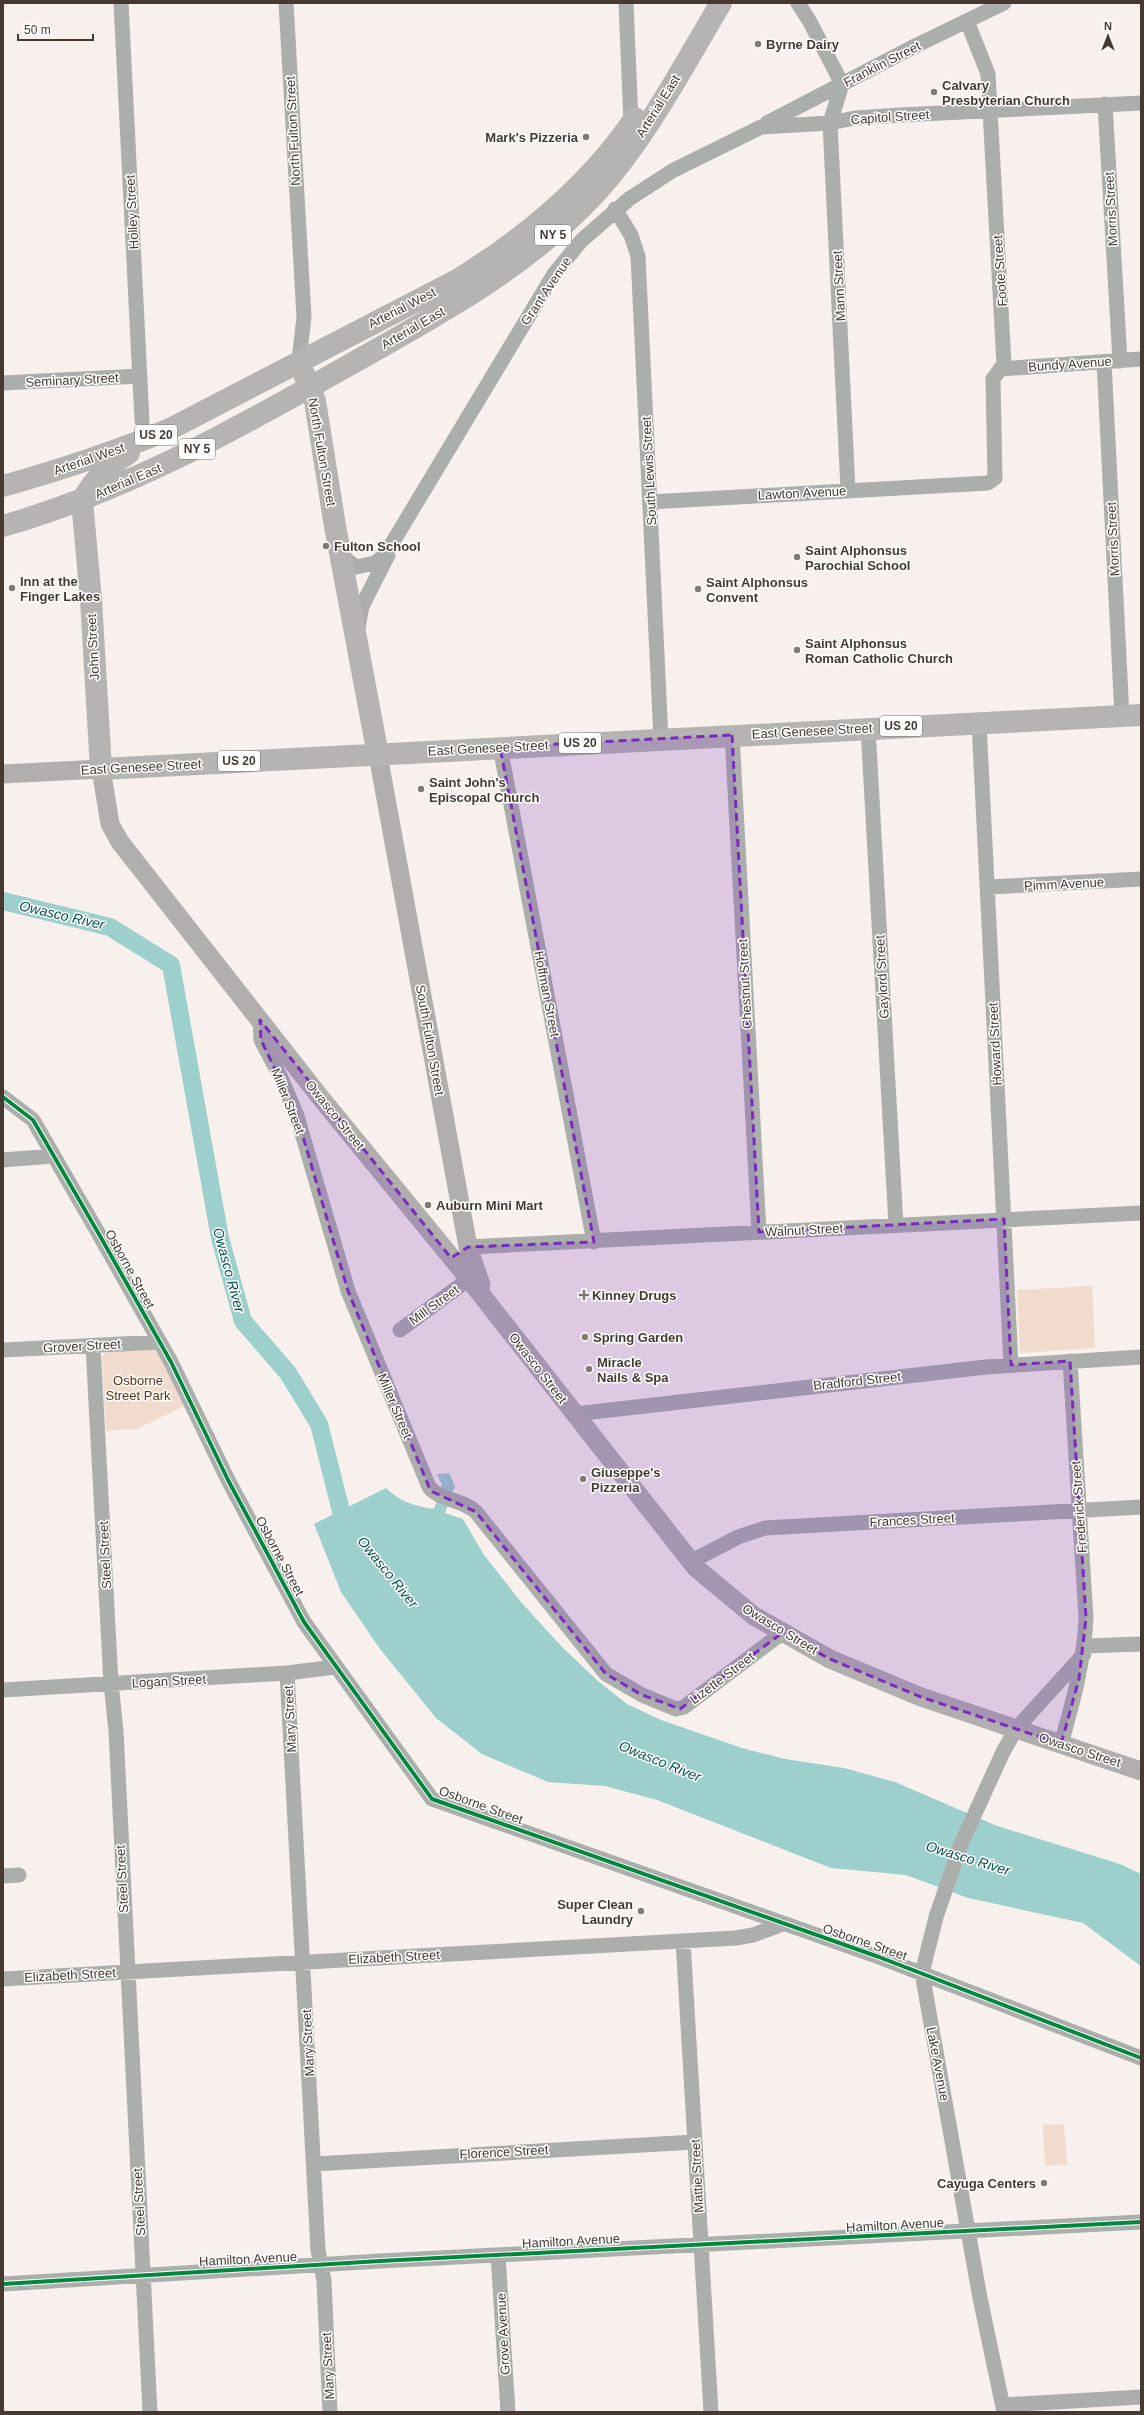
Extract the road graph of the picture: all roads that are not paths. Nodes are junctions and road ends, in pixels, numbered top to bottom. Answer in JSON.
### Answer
{"nodes":[{"id":1,"x":121,"y":3,"type":"edge"},
{"id":2,"x":286,"y":3,"type":"edge"},
{"id":3,"x":626,"y":3,"type":"edge"},
{"id":4,"x":705,"y":3,"type":"edge"},
{"id":5,"x":721,"y":3,"type":"edge"},
{"id":6,"x":798,"y":3,"type":"edge"},
{"id":7,"x":1004,"y":3,"type":"edge"},
{"id":8,"x":967,"y":21,"type":"junction"},
{"id":9,"x":842,"y":84,"type":"junction"},
{"id":10,"x":1141,"y":103,"type":"edge"},
{"id":11,"x":1105,"y":104,"type":"junction"},
{"id":12,"x":991,"y":111,"type":"junction"},
{"id":13,"x":631,"y":123,"type":"junction"},
{"id":14,"x":830,"y":123,"type":"junction"},
{"id":15,"x":761,"y":127,"type":"junction"},
{"id":16,"x":615,"y":209,"type":"junction"},
{"id":17,"x":1141,"y":359,"type":"edge"},
{"id":18,"x":299,"y":360,"type":"junction"},
{"id":19,"x":1120,"y":361,"type":"junction"},
{"id":20,"x":1104,"y":362,"type":"junction"},
{"id":21,"x":1000,"y":369,"type":"junction"},
{"id":22,"x":140,"y":376,"type":"junction"},
{"id":23,"x":3,"y":383,"type":"edge"},
{"id":24,"x":309,"y":388,"type":"junction"},
{"id":25,"x":143,"y":430,"type":"junction"},
{"id":26,"x":954,"y":485,"type":"joint"},
{"id":27,"x":3,"y":486,"type":"edge"},
{"id":28,"x":848,"y":490,"type":"junction"},
{"id":29,"x":82,"y":501,"type":"junction"},
{"id":30,"x":650,"y":502,"type":"junction"},
{"id":31,"x":3,"y":526,"type":"edge"},
{"id":32,"x":392,"y":545,"type":"junction"},
{"id":33,"x":340,"y":555,"type":"junction"},
{"id":34,"x":357,"y":646,"type":"junction"},
{"id":35,"x":1132,"y":715,"type":"edge"},
{"id":36,"x":979,"y":723,"type":"junction"},
{"id":37,"x":868,"y":728,"type":"junction"},
{"id":38,"x":732,"y":735,"type":"junction"},
{"id":39,"x":660,"y":739,"type":"junction"},
{"id":40,"x":500,"y":747,"type":"junction"},
{"id":41,"x":378,"y":755,"type":"junction"},
{"id":42,"x":101,"y":769,"type":"junction"},
{"id":43,"x":3,"y":774,"type":"edge"},
{"id":44,"x":1141,"y":879,"type":"edge"},
{"id":45,"x":988,"y":887,"type":"junction"},
{"id":46,"x":260,"y":1020,"type":"junction"},
{"id":47,"x":3,"y":1097,"type":"edge"},
{"id":48,"x":53,"y":1156,"type":"junction"},
{"id":49,"x":3,"y":1160,"type":"edge"},
{"id":50,"x":1141,"y":1213,"type":"edge"},
{"id":51,"x":1004,"y":1219,"type":"junction"},
{"id":52,"x":896,"y":1225,"type":"junction"},
{"id":53,"x":759,"y":1232,"type":"junction"},
{"id":54,"x":594,"y":1242,"type":"junction"},
{"id":55,"x":468,"y":1247,"type":"junction"},
{"id":56,"x":451,"y":1258,"type":"junction"},
{"id":57,"x":469,"y":1279,"type":"junction"},
{"id":58,"x":500,"y":1319,"type":"junction"},
{"id":59,"x":400,"y":1330,"type":"dead end"},
{"id":60,"x":160,"y":1342,"type":"junction"},
{"id":61,"x":93,"y":1346,"type":"junction"},
{"id":62,"x":3,"y":1350,"type":"edge"},
{"id":63,"x":1141,"y":1357,"type":"edge"},
{"id":64,"x":1070,"y":1361,"type":"junction"},
{"id":65,"x":1011,"y":1364,"type":"junction"},
{"id":66,"x":575,"y":1414,"type":"junction"},
{"id":67,"x":1141,"y":1507,"type":"edge"},
{"id":68,"x":1078,"y":1510,"type":"junction"},
{"id":69,"x":690,"y":1562,"type":"junction"},
{"id":70,"x":782,"y":1633,"type":"junction"},
{"id":71,"x":1141,"y":1644,"type":"edge"},
{"id":72,"x":1084,"y":1650,"type":"junction"},
{"id":73,"x":335,"y":1667,"type":"junction"},
{"id":74,"x":287,"y":1673,"type":"junction"},
{"id":75,"x":111,"y":1683,"type":"junction"},
{"id":76,"x":3,"y":1690,"type":"edge"},
{"id":77,"x":659,"y":1702,"type":"joint"},
{"id":78,"x":1016,"y":1729,"type":"junction"},
{"id":79,"x":1061,"y":1744,"type":"junction"},
{"id":80,"x":1141,"y":1771,"type":"edge"},
{"id":81,"x":19,"y":1875,"type":"dead end"},
{"id":82,"x":3,"y":1876,"type":"edge"},
{"id":83,"x":783,"y":1924,"type":"junction"},
{"id":84,"x":683,"y":1941,"type":"junction"},
{"id":85,"x":303,"y":1962,"type":"junction"},
{"id":86,"x":128,"y":1972,"type":"junction"},
{"id":87,"x":922,"y":1973,"type":"junction"},
{"id":88,"x":3,"y":1979,"type":"edge"},
{"id":89,"x":1141,"y":2058,"type":"edge"},
{"id":90,"x":695,"y":2142,"type":"junction"},
{"id":91,"x":314,"y":2164,"type":"junction"},
{"id":92,"x":1141,"y":2222,"type":"edge"},
{"id":93,"x":969,"y":2232,"type":"junction"},
{"id":94,"x":701,"y":2244,"type":"junction"},
{"id":95,"x":498,"y":2255,"type":"junction"},
{"id":96,"x":320,"y":2265,"type":"junction"},
{"id":97,"x":143,"y":2276,"type":"junction"},
{"id":98,"x":3,"y":2284,"type":"edge"},
{"id":99,"x":1141,"y":2397,"type":"edge"},
{"id":100,"x":1003,"y":2409,"type":"edge"},
{"id":101,"x":150,"y":2412,"type":"edge"},
{"id":102,"x":330,"y":2412,"type":"edge"},
{"id":103,"x":508,"y":2412,"type":"edge"},
{"id":104,"x":711,"y":2412,"type":"edge"}],
"edges":[{"from":1,"to":22,"type":"street","name":"Holley Street"},
{"from":2,"to":18,"type":"street","name":"North Fulton Street"},
{"from":3,"to":13,"type":"street"},
{"from":4,"to":13,"type":"highway","name":"Arterial West","number":"NY 5"},
{"from":5,"to":24,"type":"highway","name":"Arterial East","number":"NY 5"},
{"from":6,"to":9,"type":"street"},
{"from":7,"to":8,"type":"street","name":"Franklin Street"},
{"from":8,"to":9,"type":"street","name":"Franklin Street"},
{"from":8,"to":12,"type":"street","name":"Foote Street"},
{"from":9,"to":14,"type":"street","name":"Mann Street"},
{"from":9,"to":15,"type":"street","name":"Franklin Street"},
{"from":10,"to":11,"type":"street","name":"Capitol Street"},
{"from":11,"to":12,"type":"street","name":"Capitol Street"},
{"from":11,"to":19,"type":"street","name":"Morris Street"},
{"from":12,"to":14,"type":"street","name":"Capitol Street"},
{"from":12,"to":21,"type":"street","name":"Foote Street"},
{"from":13,"to":18,"type":"highway","name":"Arterial West","number":"NY 5"},
{"from":14,"to":15,"type":"street","name":"Grant Avenue"},
{"from":14,"to":28,"type":"street","name":"Mann Street"},
{"from":15,"to":16,"type":"street","name":"Grant Avenue"},
{"from":16,"to":30,"type":"street","name":"South Lewis Street"},
{"from":16,"to":32,"type":"street","name":"Grant Avenue"},
{"from":17,"to":19,"type":"street","name":"Bundy Avenue"},
{"from":18,"to":24,"type":"highway","name":"North Fulton Street"},
{"from":18,"to":25,"type":"highway","name":"Arterial West","number":"US 20"},
{"from":19,"to":20,"type":"street","name":"Bundy Avenue"},
{"from":20,"to":21,"type":"street","name":"Bundy Avenue"},
{"from":20,"to":35,"type":"street","name":"Morris Street"},
{"from":21,"to":26,"type":"street","name":"Foote Street"},
{"from":22,"to":23,"type":"street","name":"Seminary Street"},
{"from":22,"to":25,"type":"street","name":"Holley Street"},
{"from":24,"to":29,"type":"highway","name":"Arterial East","number":"NY 5"},
{"from":24,"to":33,"type":"highway","name":"North Fulton Street"},
{"from":25,"to":27,"type":"highway","name":"Arterial West","number":"US 20"},
{"from":25,"to":29,"type":"highway"},
{"from":26,"to":28,"type":"street","name":"Lawton Avenue"},
{"from":28,"to":30,"type":"street","name":"Lawton Avenue"},
{"from":29,"to":31,"type":"highway","name":"Arterial East"},
{"from":29,"to":42,"type":"highway","name":"John Street"},
{"from":30,"to":39,"type":"street","name":"South Lewis Street"},
{"from":32,"to":33,"type":"street"},
{"from":32,"to":34,"type":"street"},
{"from":33,"to":34,"type":"highway","name":"North Fulton Street"},
{"from":34,"to":41,"type":"highway","name":"North Fulton Street"},
{"from":35,"to":36,"type":"highway","name":"East Genesee Street","number":"US 20"},
{"from":36,"to":37,"type":"highway","name":"East Genesee Street","number":"US 20"},
{"from":36,"to":45,"type":"street","name":"Howard Street"},
{"from":37,"to":38,"type":"highway","name":"East Genesee Street","number":"US 20"},
{"from":37,"to":52,"type":"street","name":"Gaylord Street"},
{"from":38,"to":39,"type":"highway","name":"East Genesee Street","number":"US 20"},
{"from":38,"to":53,"type":"street","name":"Chestnut Street"},
{"from":39,"to":40,"type":"highway","name":"East Genesee Street","number":"US 20"},
{"from":40,"to":41,"type":"highway","name":"East Genesee Street","number":"US 20"},
{"from":40,"to":54,"type":"street","name":"Hoffman Street"},
{"from":41,"to":42,"type":"highway","name":"East Genesee Street","number":"US 20"},
{"from":41,"to":55,"type":"main road","name":"South Fulton Street"},
{"from":42,"to":43,"type":"main road","name":"East Genesee Street"},
{"from":42,"to":46,"type":"main road","name":"Owasco Street"},
{"from":44,"to":45,"type":"street","name":"Pimm Avenue"},
{"from":45,"to":51,"type":"street","name":"Howard Street"},
{"from":46,"to":56,"type":"main road","name":"Owasco Street"},
{"from":46,"to":77,"type":"street","name":"Miller Street"},
{"from":47,"to":48,"type":"street","name":"Osborne Street"},
{"from":48,"to":49,"type":"street"},
{"from":48,"to":60,"type":"street","name":"Osborne Street"},
{"from":50,"to":51,"type":"street","name":"Walnut Street"},
{"from":51,"to":52,"type":"street","name":"Walnut Street"},
{"from":51,"to":65,"type":"street","name":"Howard Street"},
{"from":52,"to":53,"type":"street","name":"Walnut Street"},
{"from":53,"to":54,"type":"street","name":"Walnut Street"},
{"from":54,"to":55,"type":"street","name":"Walnut Street"},
{"from":55,"to":56,"type":"main road"},
{"from":55,"to":58,"type":"main road","name":"South Fulton Street"},
{"from":56,"to":57,"type":"main road","name":"Owasco Street"},
{"from":57,"to":58,"type":"main road","name":"Owasco Street"},
{"from":57,"to":59,"type":"street","name":"Mill Street"},
{"from":58,"to":66,"type":"main road","name":"Owasco Street"},
{"from":60,"to":61,"type":"street","name":"Grover Street"},
{"from":60,"to":73,"type":"street","name":"Osborne Street"},
{"from":61,"to":62,"type":"street","name":"Grover Street"},
{"from":61,"to":75,"type":"street","name":"Steel Street"},
{"from":63,"to":64,"type":"street","name":"Bradford Street"},
{"from":64,"to":65,"type":"street","name":"Bradford Street"},
{"from":64,"to":68,"type":"street","name":"Frederick Street"},
{"from":65,"to":66,"type":"street","name":"Bradford Street"},
{"from":66,"to":69,"type":"main road","name":"Owasco Street"},
{"from":67,"to":68,"type":"street","name":"Frances Street"},
{"from":68,"to":69,"type":"street","name":"Frances Street"},
{"from":68,"to":72,"type":"street","name":"Frederick Street"},
{"from":69,"to":70,"type":"main road","name":"Owasco Street"},
{"from":70,"to":77,"type":"street","name":"Lizette Street"},
{"from":70,"to":78,"type":"main road","name":"Owasco Street"},
{"from":71,"to":72,"type":"street"},
{"from":72,"to":78,"type":"street"},
{"from":72,"to":79,"type":"street","name":"Frederick Street"},
{"from":73,"to":74,"type":"street","name":"Logan Street"},
{"from":73,"to":83,"type":"street","name":"Osborne Street"},
{"from":74,"to":75,"type":"street","name":"Logan Street"},
{"from":74,"to":85,"type":"street","name":"Mary Street"},
{"from":75,"to":76,"type":"street","name":"Logan Street"},
{"from":75,"to":86,"type":"street","name":"Steel Street"},
{"from":78,"to":79,"type":"main road","name":"Owasco Street"},
{"from":78,"to":87,"type":"street","name":"Lake Avenue"},
{"from":79,"to":80,"type":"main road","name":"Owasco Street"},
{"from":81,"to":82,"type":"street"},
{"from":83,"to":84,"type":"street","name":"Elizabeth Street"},
{"from":83,"to":87,"type":"street","name":"Osborne Street"},
{"from":84,"to":85,"type":"street","name":"Elizabeth Street"},
{"from":84,"to":90,"type":"street","name":"Mattie Street"},
{"from":85,"to":86,"type":"street","name":"Elizabeth Street"},
{"from":85,"to":91,"type":"street","name":"Mary Street"},
{"from":86,"to":88,"type":"street","name":"Elizabeth Street"},
{"from":86,"to":97,"type":"street","name":"Steel Street"},
{"from":87,"to":89,"type":"street","name":"Osborne Street"},
{"from":87,"to":93,"type":"street","name":"Lake Avenue"},
{"from":90,"to":91,"type":"street","name":"Florence Street"},
{"from":90,"to":94,"type":"street","name":"Mattie Street"},
{"from":91,"to":96,"type":"street","name":"Mary Street"},
{"from":92,"to":93,"type":"street","name":"Hamilton Avenue"},
{"from":93,"to":94,"type":"street","name":"Hamilton Avenue"},
{"from":93,"to":100,"type":"street","name":"Lake Avenue"},
{"from":94,"to":95,"type":"street","name":"Hamilton Avenue"},
{"from":94,"to":104,"type":"street","name":"Mattie Street"},
{"from":95,"to":96,"type":"street","name":"Hamilton Avenue"},
{"from":95,"to":103,"type":"street","name":"Grove Avenue"},
{"from":96,"to":97,"type":"street","name":"Hamilton Avenue"},
{"from":96,"to":102,"type":"street","name":"Mary Street"},
{"from":97,"to":98,"type":"street","name":"Hamilton Avenue"},
{"from":97,"to":101,"type":"street","name":"Steel Street"},
{"from":99,"to":100,"type":"street"}]}
